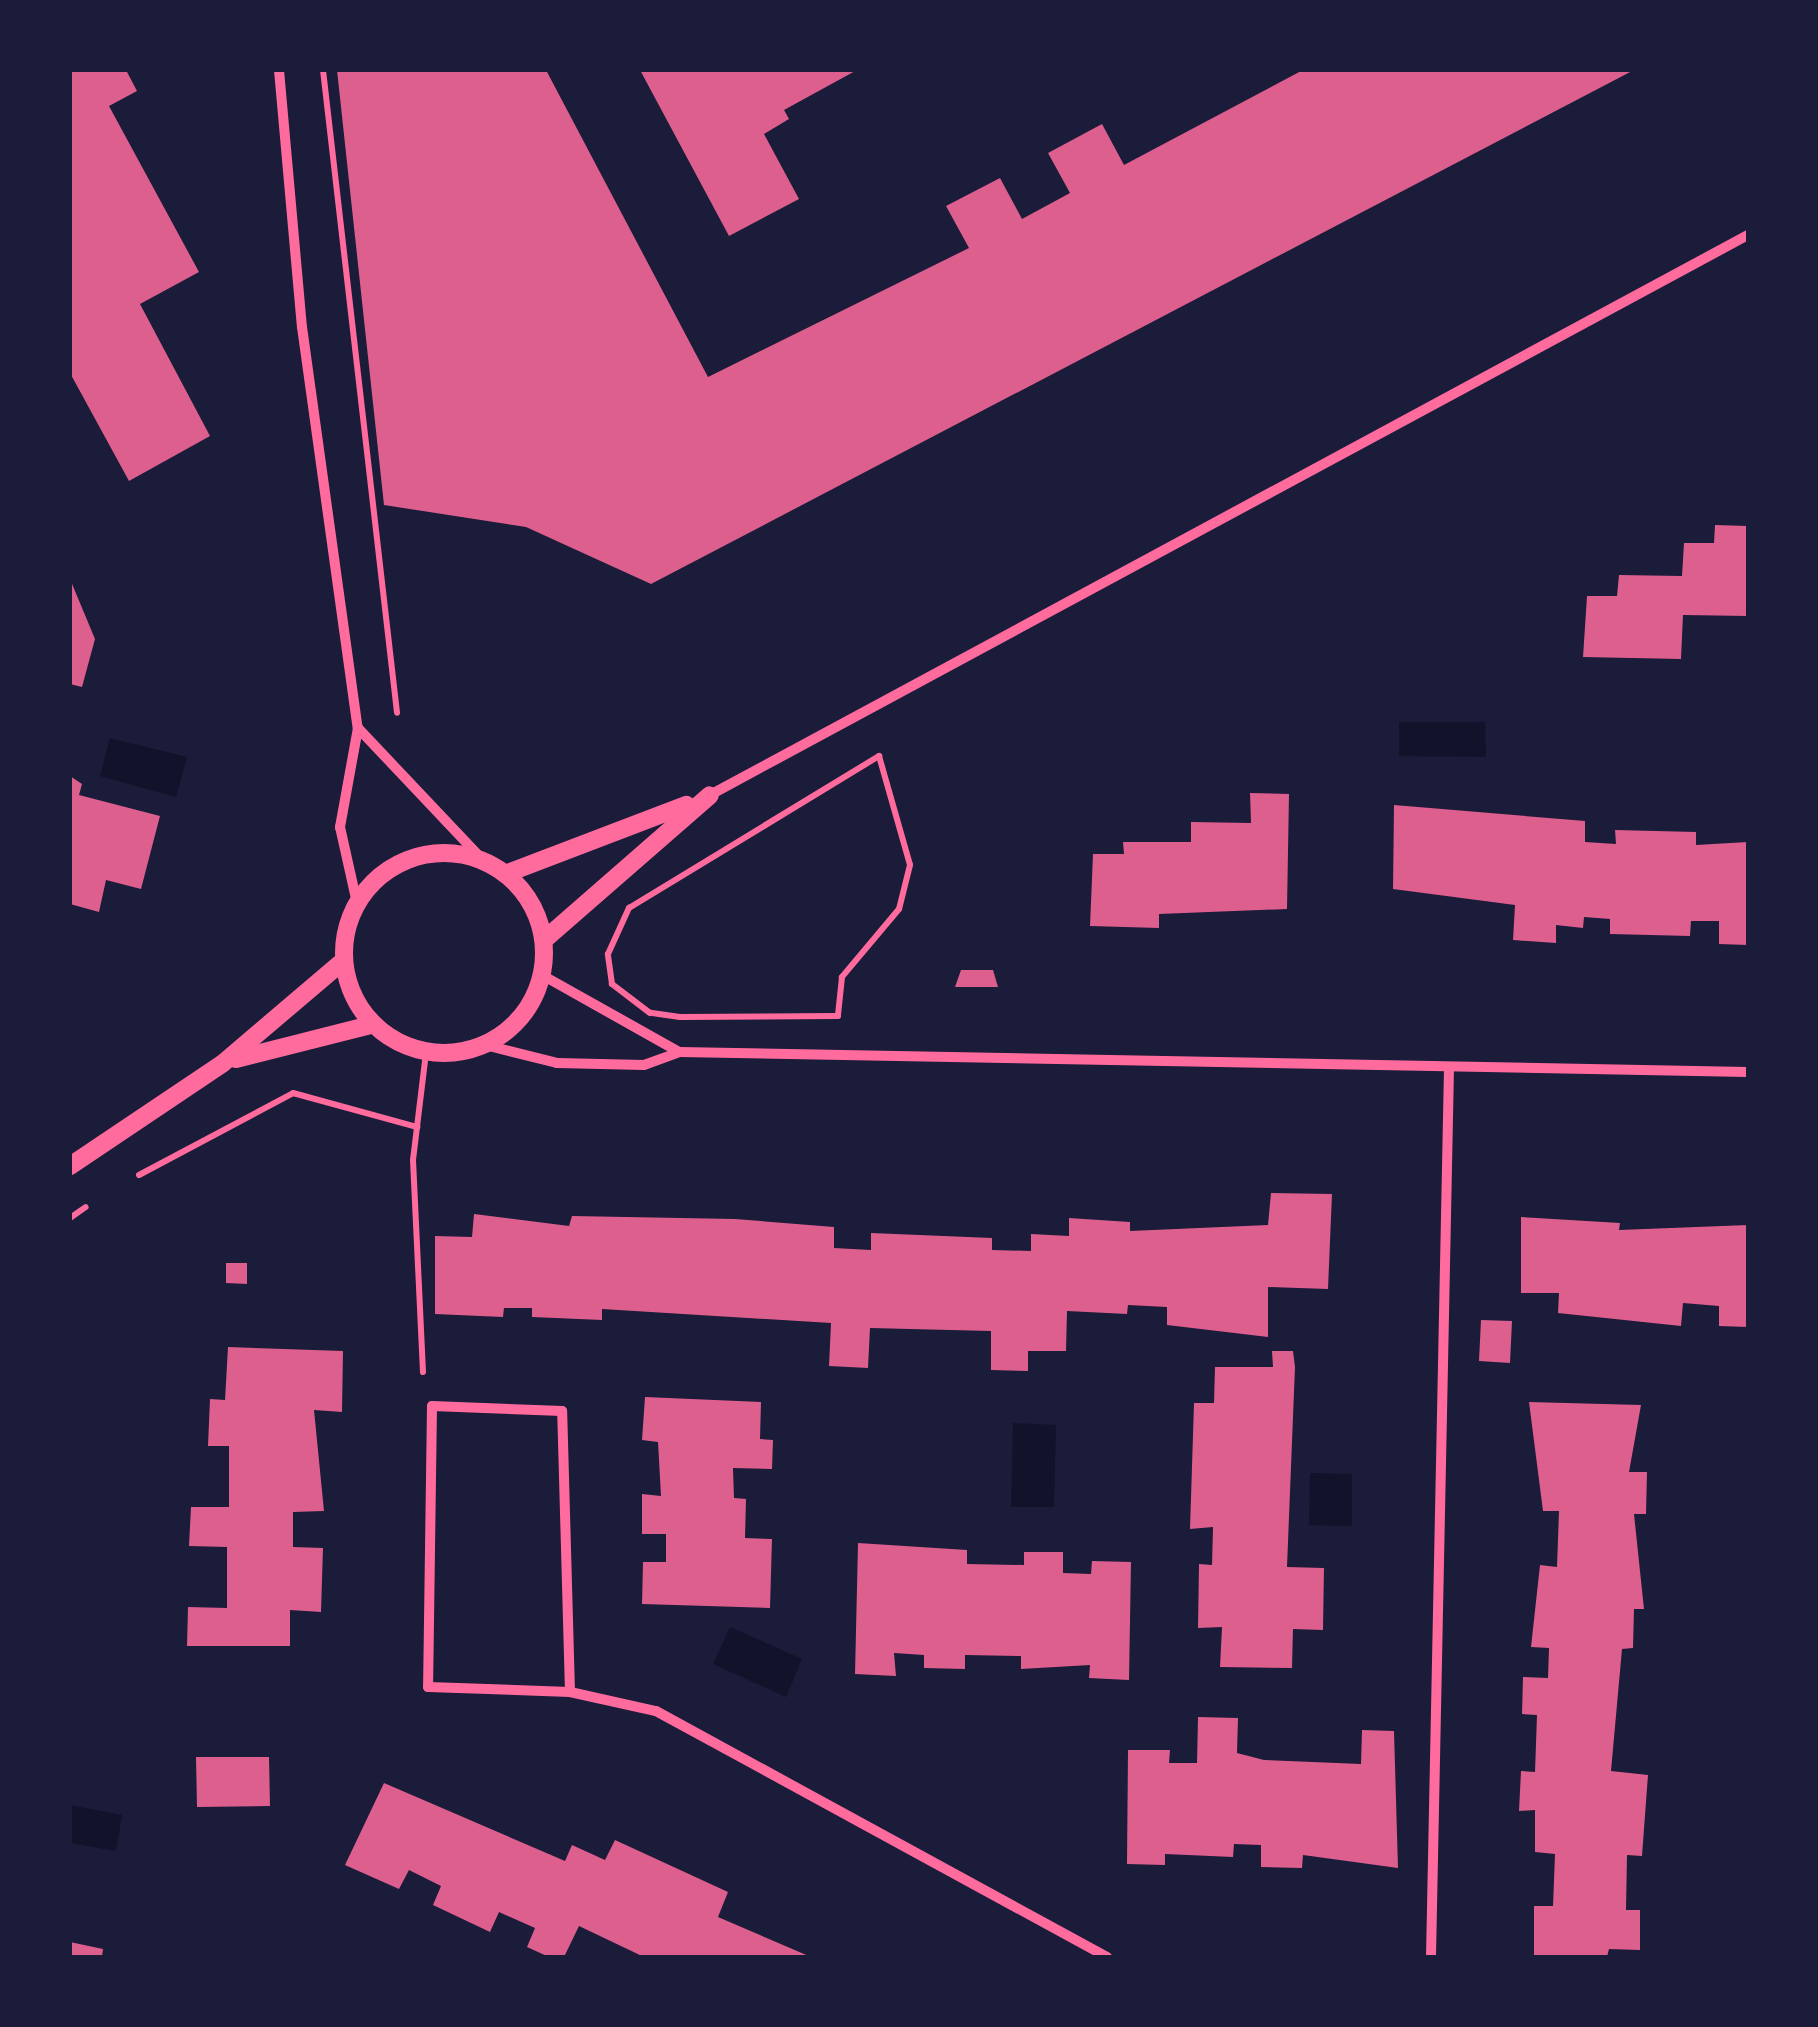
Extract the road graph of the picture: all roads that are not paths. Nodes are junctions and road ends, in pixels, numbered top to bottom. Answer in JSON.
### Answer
{"nodes":[{"id":1,"x":279,"y":70,"type":"edge"},
{"id":2,"x":1748,"y":235,"type":"edge"},
{"id":3,"x":358,"y":728,"type":"junction"},
{"id":4,"x":710,"y":796,"type":"junction"},
{"id":5,"x":483,"y":860,"type":"junction"},
{"id":6,"x":505,"y":874,"type":"junction"},
{"id":7,"x":357,"y":903,"type":"junction"},
{"id":8,"x":544,"y":940,"type":"junction"},
{"id":9,"x":344,"y":960,"type":"junction"},
{"id":10,"x":542,"y":975,"type":"junction"},
{"id":11,"x":374,"y":1024,"type":"junction"},
{"id":12,"x":485,"y":1046,"type":"junction"},
{"id":13,"x":679,"y":1052,"type":"junction"},
{"id":14,"x":222,"y":1064,"type":"junction"},
{"id":15,"x":1449,"y":1070,"type":"junction"},
{"id":16,"x":1748,"y":1072,"type":"edge"},
{"id":17,"x":70,"y":1166,"type":"edge"},
{"id":18,"x":570,"y":1692,"type":"junction"},
{"id":19,"x":1108,"y":1957,"type":"edge"},
{"id":20,"x":1431,"y":1957,"type":"edge"}],
"edges":[{"from":1,"to":3,"type":"street"},
{"from":2,"to":4,"type":"street"},
{"from":3,"to":5,"type":"street"},
{"from":3,"to":7,"type":"street"},
{"from":4,"to":6,"type":"street"},
{"from":4,"to":8,"type":"street"},
{"from":5,"to":6,"type":"street"},
{"from":5,"to":7,"type":"street"},
{"from":6,"to":8,"type":"street"},
{"from":7,"to":9,"type":"street"},
{"from":8,"to":10,"type":"street"},
{"from":9,"to":11,"type":"street"},
{"from":9,"to":14,"type":"street"},
{"from":10,"to":12,"type":"street"},
{"from":10,"to":13,"type":"street"},
{"from":11,"to":12,"type":"street"},
{"from":11,"to":14,"type":"street"},
{"from":12,"to":13,"type":"street"},
{"from":13,"to":15,"type":"street"},
{"from":14,"to":17,"type":"street"},
{"from":15,"to":16,"type":"street"},
{"from":15,"to":20,"type":"street"},
{"from":18,"to":18,"type":"street"},
{"from":18,"to":19,"type":"street"}]}
